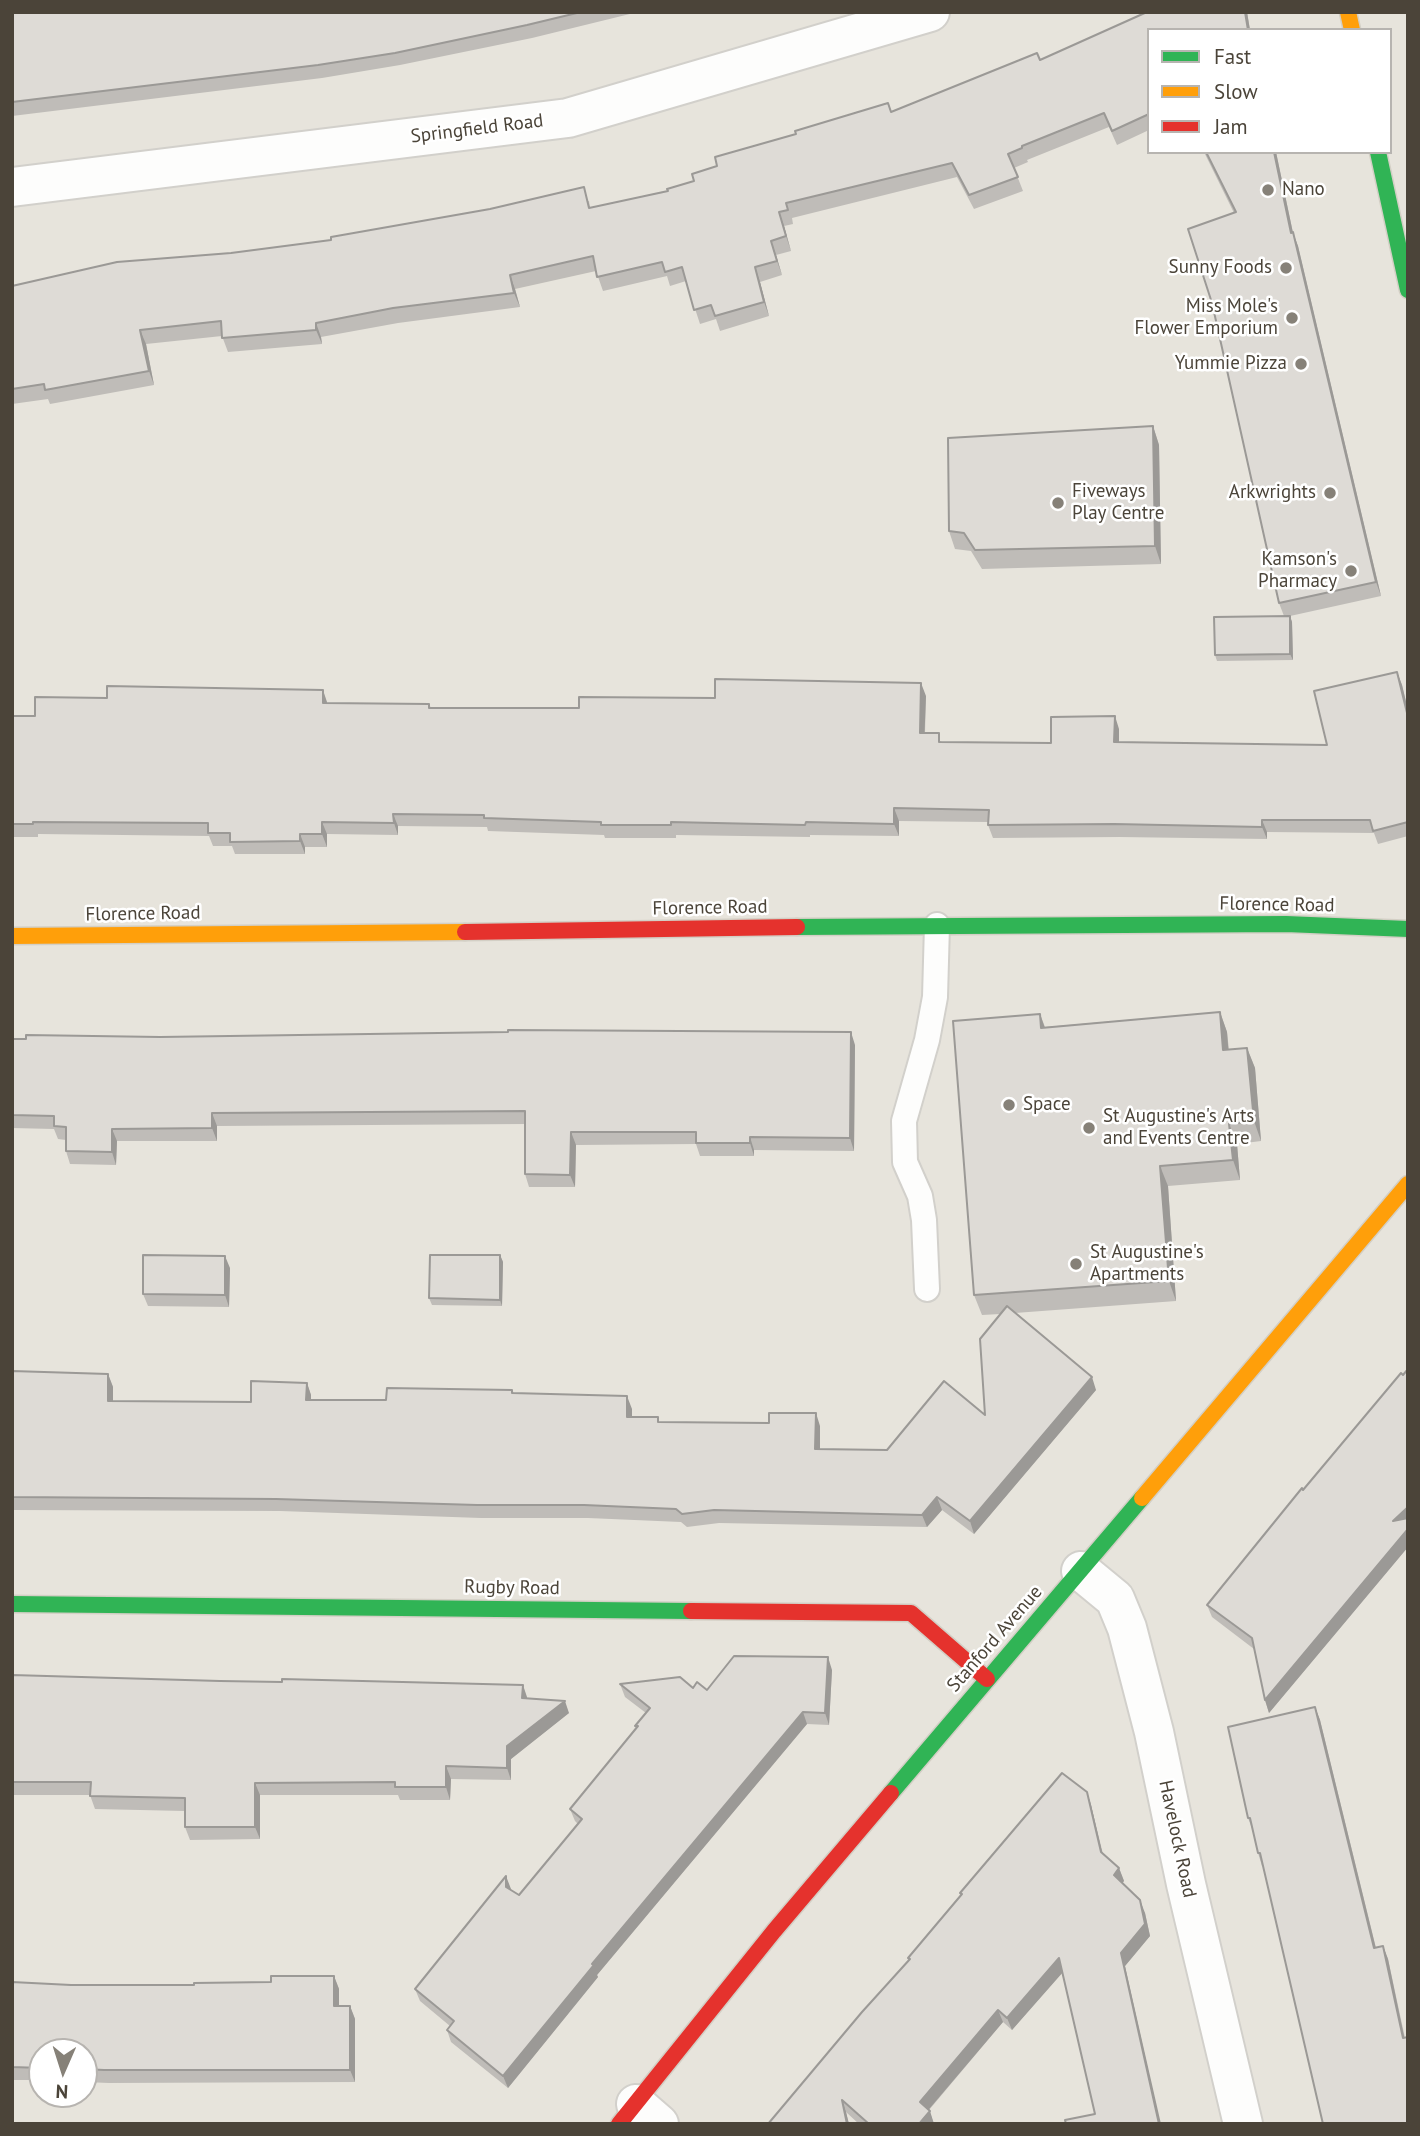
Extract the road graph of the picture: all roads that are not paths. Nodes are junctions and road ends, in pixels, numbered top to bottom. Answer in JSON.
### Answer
{"nodes":[{"id":1,"x":930,"y":12,"type":"edge"},
{"id":2,"x":1378,"y":154,"type":"edge"},
{"id":3,"x":12,"y":187,"type":"edge"},
{"id":4,"x":1408,"y":290,"type":"edge"},
{"id":5,"x":937,"y":925,"type":"junction"},
{"id":6,"x":1408,"y":929,"type":"edge"},
{"id":7,"x":12,"y":936,"type":"edge"},
{"id":8,"x":1408,"y":1184,"type":"edge"},
{"id":9,"x":927,"y":1289,"type":"dead end"},
{"id":10,"x":1081,"y":1571,"type":"junction"},
{"id":11,"x":12,"y":1604,"type":"edge"},
{"id":12,"x":987,"y":1679,"type":"junction"},
{"id":13,"x":638,"y":2117,"type":"edge"},
{"id":14,"x":1243,"y":2124,"type":"edge"}],
"edges":[{"from":1,"to":3,"type":"street","name":"Springfield Road"},
{"from":2,"to":4,"type":"main road"},
{"from":5,"to":6,"type":"main road","name":"Florence Road"},
{"from":5,"to":7,"type":"main road","name":"Florence Road"},
{"from":5,"to":9,"type":"lane"},
{"from":8,"to":10,"type":"main road","name":"Stanford Avenue"},
{"from":10,"to":12,"type":"main road","name":"Stanford Avenue"},
{"from":10,"to":14,"type":"street","name":"Havelock Road"},
{"from":11,"to":12,"type":"main road","name":"Rugby Road"},
{"from":12,"to":13,"type":"main road","name":"Stanford Avenue"}]}
